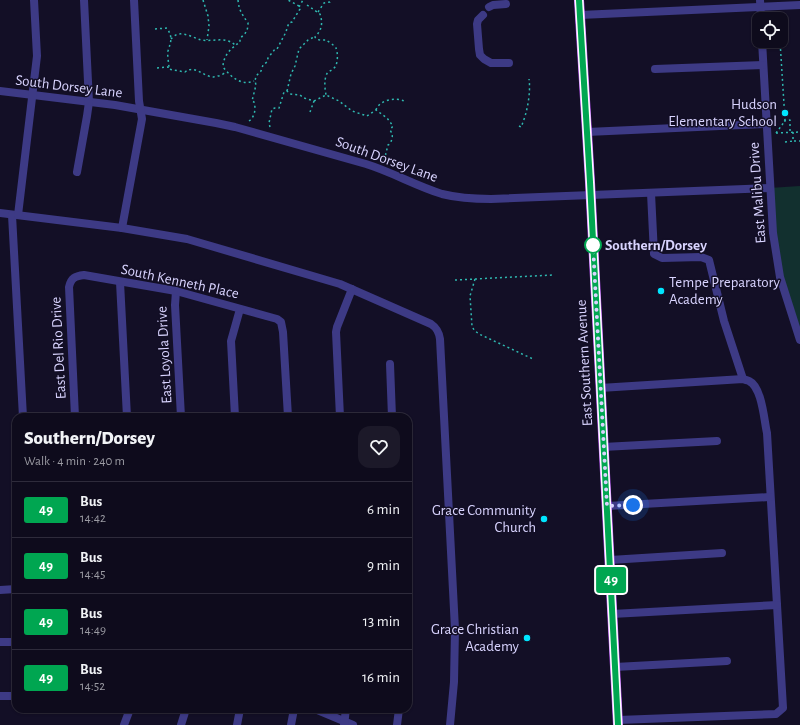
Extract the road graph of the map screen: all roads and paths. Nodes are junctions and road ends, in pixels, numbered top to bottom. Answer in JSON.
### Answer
{"nodes":[{"id":1,"x":34,"y":0,"type":"edge"},
{"id":2,"x":84,"y":0,"type":"edge"},
{"id":3,"x":134,"y":0,"type":"edge"},
{"id":4,"x":203,"y":0,"type":"edge"},
{"id":5,"x":238,"y":0,"type":"edge"},
{"id":6,"x":288,"y":0,"type":"edge"},
{"id":7,"x":303,"y":0,"type":"edge"},
{"id":8,"x":331,"y":0,"type":"edge"},
{"id":9,"x":579,"y":0,"type":"edge"},
{"id":10,"x":760,"y":3,"type":"edge"},
{"id":11,"x":506,"y":4,"type":"dead end"},
{"id":12,"x":307,"y":5,"type":"dead end"},
{"id":13,"x":800,"y":5,"type":"edge"},
{"id":14,"x":299,"y":7,"type":"junction"},
{"id":15,"x":489,"y":7,"type":"dead end"},
{"id":16,"x":318,"y":12,"type":"junction"},
{"id":17,"x":483,"y":14,"type":"dead end"},
{"id":18,"x":580,"y":15,"type":"junction"},
{"id":19,"x":155,"y":29,"type":"dead end"},
{"id":20,"x":314,"y":37,"type":"junction"},
{"id":21,"x":171,"y":39,"type":"junction"},
{"id":22,"x":207,"y":40,"type":"junction"},
{"id":23,"x":235,"y":45,"type":"junction"},
{"id":24,"x":762,"y":48,"type":"edge"},
{"id":25,"x":780,"y":48,"type":"edge"},
{"id":26,"x":509,"y":63,"type":"dead end"},
{"id":27,"x":763,"y":65,"type":"junction"},
{"id":28,"x":157,"y":68,"type":"dead end"},
{"id":29,"x":169,"y":69,"type":"junction"},
{"id":30,"x":655,"y":69,"type":"dead end"},
{"id":31,"x":226,"y":72,"type":"junction"},
{"id":32,"x":529,"y":79,"type":"dead end"},
{"id":33,"x":255,"y":81,"type":"junction"},
{"id":34,"x":0,"y":91,"type":"edge"},
{"id":35,"x":287,"y":91,"type":"junction"},
{"id":36,"x":326,"y":95,"type":"junction"},
{"id":37,"x":33,"y":96,"type":"junction"},
{"id":38,"x":314,"y":101,"type":"junction"},
{"id":39,"x":404,"y":101,"type":"dead end"},
{"id":40,"x":89,"y":102,"type":"junction"},
{"id":41,"x":141,"y":110,"type":"junction"},
{"id":42,"x":376,"y":110,"type":"junction"},
{"id":43,"x":310,"y":112,"type":"dead end"},
{"id":44,"x":249,"y":121,"type":"dead end"},
{"id":45,"x":784,"y":121,"type":"junction"},
{"id":46,"x":766,"y":124,"type":"junction"},
{"id":47,"x":519,"y":126,"type":"dead end"},
{"id":48,"x":270,"y":127,"type":"dead end"},
{"id":49,"x":587,"y":132,"type":"junction"},
{"id":50,"x":791,"y":132,"type":"junction"},
{"id":51,"x":800,"y":132,"type":"edge"},
{"id":52,"x":793,"y":141,"type":"junction"},
{"id":53,"x":800,"y":141,"type":"edge"},
{"id":54,"x":786,"y":142,"type":"dead end"},
{"id":55,"x":384,"y":161,"type":"dead end"},
{"id":56,"x":78,"y":172,"type":"dead end"},
{"id":57,"x":769,"y":188,"type":"junction"},
{"id":58,"x":651,"y":193,"type":"junction"},
{"id":59,"x":590,"y":195,"type":"junction"},
{"id":60,"x":0,"y":213,"type":"edge"},
{"id":61,"x":15,"y":215,"type":"junction"},
{"id":62,"x":122,"y":228,"type":"junction"},
{"id":63,"x":553,"y":275,"type":"dead end"},
{"id":64,"x":72,"y":279,"type":"joint"},
{"id":65,"x":475,"y":279,"type":"junction"},
{"id":66,"x":455,"y":280,"type":"dead end"},
{"id":67,"x":120,"y":282,"type":"junction"},
{"id":68,"x":352,"y":289,"type":"junction"},
{"id":69,"x":176,"y":291,"type":"junction"},
{"id":70,"x":240,"y":308,"type":"junction"},
{"id":71,"x":799,"y":335,"type":"edge"},
{"id":72,"x":533,"y":359,"type":"dead end"},
{"id":73,"x":390,"y":364,"type":"dead end"},
{"id":74,"x":743,"y":379,"type":"junction"},
{"id":75,"x":600,"y":388,"type":"junction"},
{"id":76,"x":23,"y":413,"type":"edge"},
{"id":77,"x":76,"y":413,"type":"edge"},
{"id":78,"x":127,"y":413,"type":"edge"},
{"id":79,"x":181,"y":413,"type":"edge"},
{"id":80,"x":235,"y":413,"type":"edge"},
{"id":81,"x":288,"y":413,"type":"edge"},
{"id":82,"x":340,"y":413,"type":"edge"},
{"id":83,"x":392,"y":413,"type":"edge"},
{"id":84,"x":717,"y":441,"type":"dead end"},
{"id":85,"x":603,"y":447,"type":"junction"},
{"id":86,"x":770,"y":497,"type":"junction"},
{"id":87,"x":607,"y":506,"type":"junction"},
{"id":88,"x":722,"y":553,"type":"dead end"},
{"id":89,"x":610,"y":560,"type":"junction"},
{"id":90,"x":12,"y":589,"type":"edge"},
{"id":91,"x":0,"y":590,"type":"edge"},
{"id":92,"x":777,"y":605,"type":"junction"},
{"id":93,"x":612,"y":614,"type":"junction"},
{"id":94,"x":0,"y":642,"type":"edge"},
{"id":95,"x":12,"y":642,"type":"edge"},
{"id":96,"x":727,"y":661,"type":"dead end"},
{"id":97,"x":615,"y":668,"type":"junction"},
{"id":98,"x":0,"y":696,"type":"edge"},
{"id":99,"x":12,"y":696,"type":"edge"},
{"id":100,"x":128,"y":713,"type":"edge"},
{"id":101,"x":185,"y":713,"type":"edge"},
{"id":102,"x":239,"y":713,"type":"edge"},
{"id":103,"x":293,"y":713,"type":"edge"},
{"id":104,"x":324,"y":713,"type":"edge"},
{"id":105,"x":346,"y":713,"type":"edge"},
{"id":106,"x":398,"y":713,"type":"edge"},
{"id":107,"x":618,"y":722,"type":"edge"},
{"id":108,"x":347,"y":724,"type":"edge"},
{"id":109,"x":124,"y":725,"type":"edge"},
{"id":110,"x":182,"y":725,"type":"edge"},
{"id":111,"x":237,"y":725,"type":"edge"},
{"id":112,"x":291,"y":725,"type":"edge"},
{"id":113,"x":397,"y":725,"type":"edge"},
{"id":114,"x":450,"y":725,"type":"edge"}],
"edges":[{"from":1,"to":37,"type":"street"},
{"from":2,"to":40,"type":"street"},
{"from":3,"to":41,"type":"street"},
{"from":4,"to":22,"type":"path"},
{"from":5,"to":23,"type":"path"},
{"from":6,"to":14,"type":"path"},
{"from":7,"to":14,"type":"path"},
{"from":8,"to":16,"type":"path"},
{"from":9,"to":18,"type":"main road","name":"East Southern Avenue"},
{"from":10,"to":13,"type":"street"},
{"from":10,"to":18,"type":"street"},
{"from":11,"to":15,"type":"street"},
{"from":12,"to":16,"type":"path"},
{"from":14,"to":33,"type":"path"},
{"from":16,"to":20,"type":"path"},
{"from":17,"to":26,"type":"street"},
{"from":18,"to":49,"type":"main road","name":"East Southern Avenue"},
{"from":19,"to":21,"type":"path"},
{"from":20,"to":35,"type":"path"},
{"from":20,"to":36,"type":"path"},
{"from":21,"to":22,"type":"path"},
{"from":21,"to":29,"type":"path"},
{"from":22,"to":23,"type":"path"},
{"from":23,"to":31,"type":"path"},
{"from":24,"to":27,"type":"street","name":"East Malibu Drive"},
{"from":25,"to":45,"type":"path"},
{"from":27,"to":30,"type":"street"},
{"from":27,"to":46,"type":"street","name":"East Malibu Drive"},
{"from":28,"to":29,"type":"path"},
{"from":29,"to":31,"type":"path"},
{"from":31,"to":33,"type":"path"},
{"from":32,"to":47,"type":"path"},
{"from":33,"to":44,"type":"path"},
{"from":34,"to":37,"type":"street","name":"South Dorsey Lane"},
{"from":35,"to":38,"type":"path"},
{"from":35,"to":48,"type":"path"},
{"from":36,"to":38,"type":"path"},
{"from":36,"to":42,"type":"path"},
{"from":37,"to":40,"type":"street","name":"South Dorsey Lane"},
{"from":37,"to":61,"type":"street"},
{"from":38,"to":43,"type":"path"},
{"from":39,"to":42,"type":"path"},
{"from":40,"to":41,"type":"street","name":"South Dorsey Lane"},
{"from":40,"to":56,"type":"street"},
{"from":41,"to":59,"type":"street","name":"South Dorsey Lane"},
{"from":41,"to":62,"type":"street"},
{"from":42,"to":55,"type":"path"},
{"from":45,"to":50,"type":"path"},
{"from":45,"to":50,"type":"path"},
{"from":46,"to":49,"type":"street"},
{"from":46,"to":57,"type":"street","name":"East Malibu Drive"},
{"from":49,"to":59,"type":"main road","name":"East Southern Avenue"},
{"from":50,"to":51,"type":"path"},
{"from":50,"to":52,"type":"path"},
{"from":52,"to":53,"type":"path"},
{"from":52,"to":54,"type":"path"},
{"from":57,"to":58,"type":"street","name":"South Dorsey Lane"},
{"from":57,"to":71,"type":"street","name":"East Malibu Drive"},
{"from":58,"to":59,"type":"street","name":"South Dorsey Lane"},
{"from":58,"to":74,"type":"street"},
{"from":59,"to":75,"type":"main road","name":"East Southern Avenue"},
{"from":60,"to":61,"type":"street"},
{"from":61,"to":62,"type":"street"},
{"from":61,"to":76,"type":"street"},
{"from":62,"to":68,"type":"street"},
{"from":63,"to":65,"type":"path"},
{"from":64,"to":67,"type":"street","name":"South Kenneth Place"},
{"from":64,"to":77,"type":"street","name":"East Del Rio Drive"},
{"from":65,"to":66,"type":"path"},
{"from":65,"to":72,"type":"path"},
{"from":67,"to":69,"type":"street","name":"South Kenneth Place"},
{"from":67,"to":78,"type":"street"},
{"from":68,"to":82,"type":"street"},
{"from":68,"to":114,"type":"street"},
{"from":69,"to":70,"type":"street","name":"South Kenneth Place"},
{"from":69,"to":79,"type":"street","name":"East Loyola Drive"},
{"from":70,"to":80,"type":"street"},
{"from":70,"to":81,"type":"street","name":"South Kenneth Place"},
{"from":73,"to":83,"type":"street"},
{"from":74,"to":75,"type":"street"},
{"from":74,"to":86,"type":"street"},
{"from":75,"to":85,"type":"main road","name":"East Southern Avenue"},
{"from":84,"to":85,"type":"street"},
{"from":85,"to":87,"type":"main road","name":"East Southern Avenue"},
{"from":86,"to":87,"type":"street"},
{"from":86,"to":92,"type":"street"},
{"from":87,"to":89,"type":"main road","name":"East Southern Avenue"},
{"from":88,"to":89,"type":"street"},
{"from":89,"to":93,"type":"main road","name":"East Southern Avenue"},
{"from":90,"to":91,"type":"street"},
{"from":92,"to":93,"type":"street"},
{"from":92,"to":107,"type":"street"},
{"from":93,"to":97,"type":"main road","name":"East Southern Avenue"},
{"from":94,"to":95,"type":"street"},
{"from":96,"to":97,"type":"street"},
{"from":97,"to":107,"type":"main road","name":"East Southern Avenue"},
{"from":98,"to":99,"type":"street"},
{"from":100,"to":109,"type":"street"},
{"from":101,"to":110,"type":"street"},
{"from":102,"to":111,"type":"street"},
{"from":103,"to":112,"type":"street"},
{"from":104,"to":108,"type":"street"},
{"from":105,"to":108,"type":"street"},
{"from":106,"to":113,"type":"street"}]}
